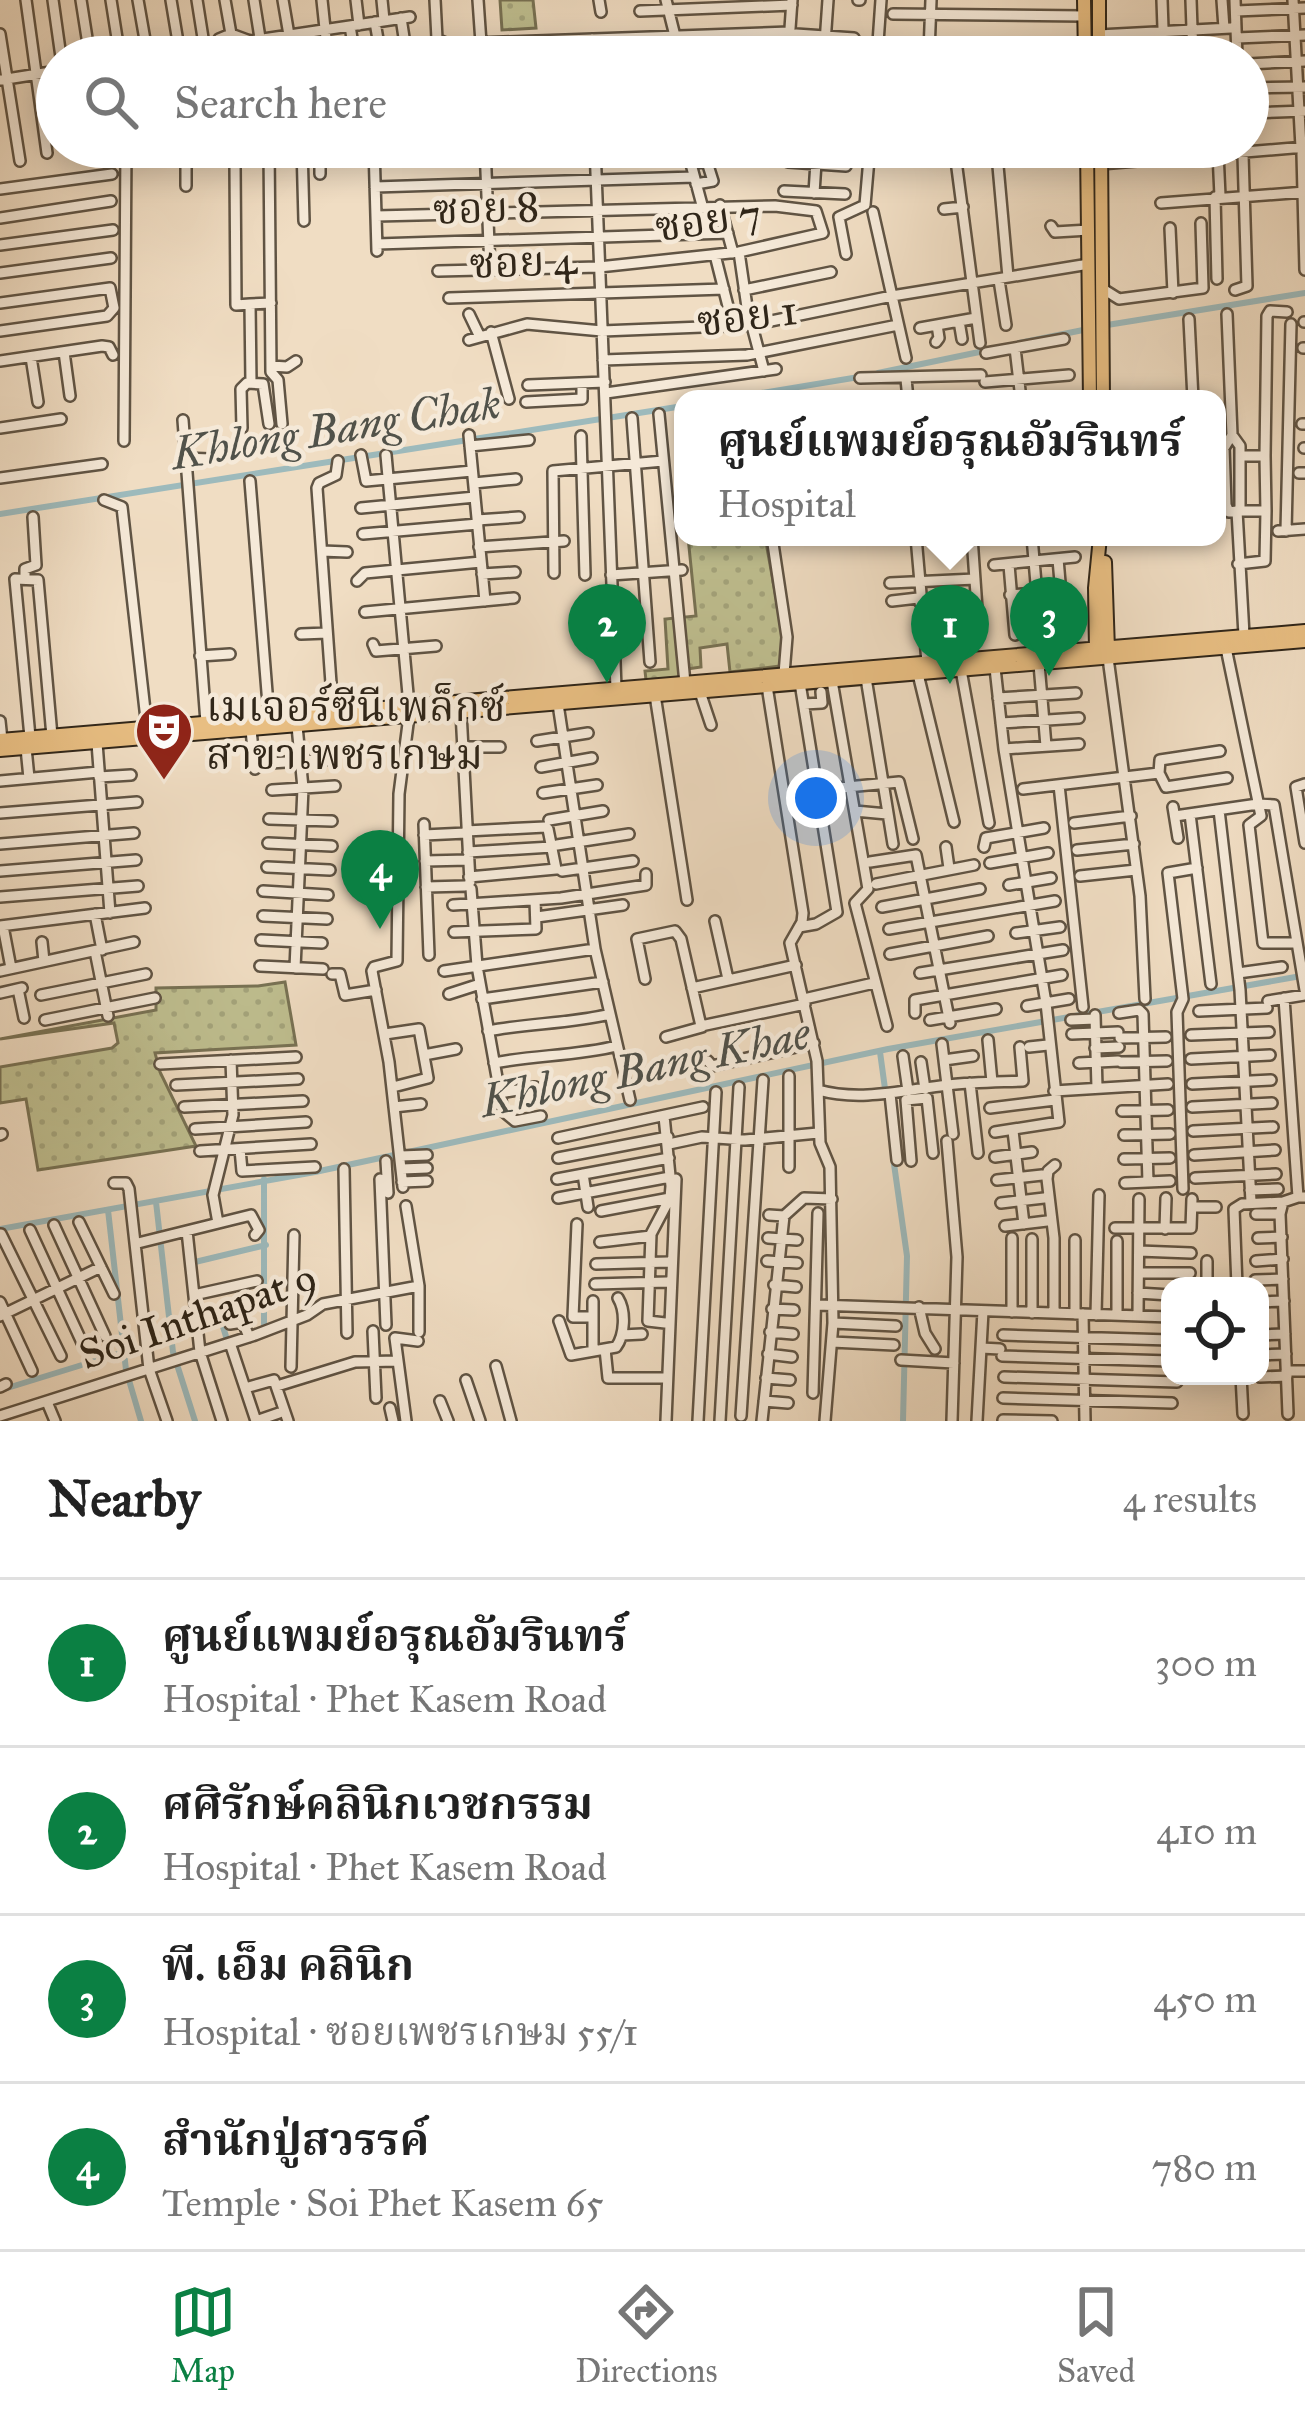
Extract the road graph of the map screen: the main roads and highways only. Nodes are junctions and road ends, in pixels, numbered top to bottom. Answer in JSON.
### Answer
{"nodes":[{"id":1,"x":1084,"y":0,"type":"edge"},
{"id":2,"x":1099,"y":0,"type":"edge"},
{"id":3,"x":1084,"y":36,"type":"edge"},
{"id":4,"x":1099,"y":36,"type":"edge"},
{"id":5,"x":1088,"y":168,"type":"edge"},
{"id":6,"x":1101,"y":168,"type":"edge"},
{"id":7,"x":1096,"y":312,"type":"junction"},
{"id":8,"x":1096,"y":344,"type":"junction"},
{"id":9,"x":1091,"y":390,"type":"edge"},
{"id":10,"x":1102,"y":390,"type":"edge"},
{"id":11,"x":1101,"y":546,"type":"edge"},
{"id":12,"x":1305,"y":631,"type":"edge"},
{"id":13,"x":1305,"y":641,"type":"edge"},
{"id":14,"x":1102,"y":653,"type":"junction"},
{"id":15,"x":988,"y":664,"type":"junction"},
{"id":16,"x":923,"y":668,"type":"junction"},
{"id":17,"x":613,"y":692,"type":"junction"},
{"id":18,"x":409,"y":711,"type":"junction"},
{"id":19,"x":271,"y":723,"type":"junction"},
{"id":20,"x":28,"y":743,"type":"junction"},
{"id":21,"x":1,"y":744,"type":"edge"}],
"edges":[{"from":1,"to":3,"type":"main road"},
{"from":2,"to":4,"type":"main road"},
{"from":5,"to":7,"type":"main road"},
{"from":6,"to":7,"type":"main road"},
{"from":7,"to":8,"type":"main road"},
{"from":8,"to":9,"type":"main road"},
{"from":8,"to":10,"type":"main road"},
{"from":11,"to":14,"type":"main road"},
{"from":12,"to":14,"type":"main road"},
{"from":13,"to":14,"type":"main road"},
{"from":14,"to":15,"type":"main road"},
{"from":15,"to":16,"type":"main road"},
{"from":15,"to":16,"type":"main road"},
{"from":16,"to":17,"type":"main road"},
{"from":16,"to":17,"type":"main road"},
{"from":17,"to":18,"type":"main road"},
{"from":17,"to":18,"type":"main road"},
{"from":18,"to":19,"type":"main road"},
{"from":18,"to":19,"type":"main road"},
{"from":19,"to":20,"type":"main road"},
{"from":19,"to":20,"type":"main road"},
{"from":20,"to":21,"type":"main road"}]}
